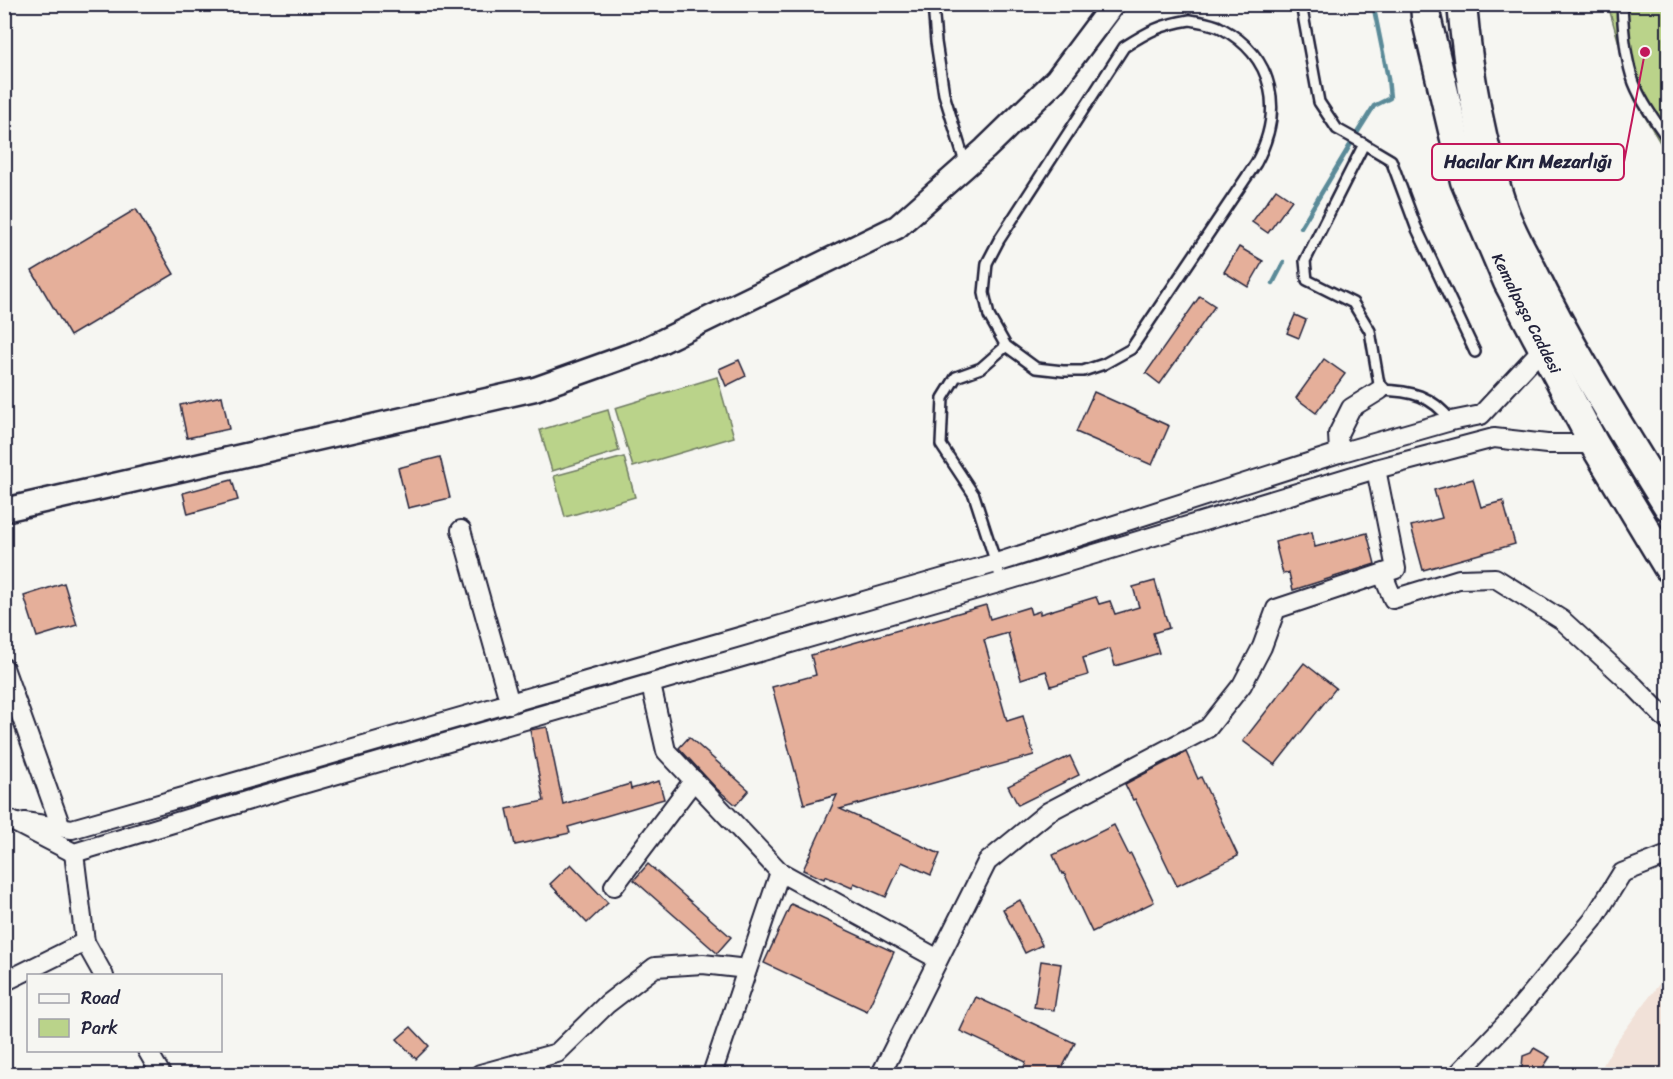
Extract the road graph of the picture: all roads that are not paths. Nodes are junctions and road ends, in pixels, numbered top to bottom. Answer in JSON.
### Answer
{"nodes":[{"id":1,"x":933,"y":4,"type":"edge"},
{"id":2,"x":1113,"y":4,"type":"edge"},
{"id":3,"x":1301,"y":4,"type":"edge"},
{"id":4,"x":1425,"y":4,"type":"edge"},
{"id":5,"x":1462,"y":4,"type":"edge"},
{"id":6,"x":1622,"y":4,"type":"edge"},
{"id":7,"x":1668,"y":139,"type":"edge"},
{"id":8,"x":1364,"y":144,"type":"junction"},
{"id":9,"x":966,"y":166,"type":"junction"},
{"id":10,"x":1006,"y":346,"type":"junction"},
{"id":11,"x":1543,"y":348,"type":"junction"},
{"id":12,"x":1475,"y":352,"type":"dead end"},
{"id":13,"x":1380,"y":390,"type":"junction"},
{"id":14,"x":1451,"y":421,"type":"junction"},
{"id":15,"x":1594,"y":444,"type":"junction"},
{"id":16,"x":1339,"y":453,"type":"junction"},
{"id":17,"x":1376,"y":469,"type":"junction"},
{"id":18,"x":1668,"y":506,"type":"edge"},
{"id":19,"x":4,"y":510,"type":"edge"},
{"id":20,"x":461,"y":530,"type":"dead end"},
{"id":21,"x":996,"y":563,"type":"junction"},
{"id":22,"x":1668,"y":567,"type":"edge"},
{"id":23,"x":1383,"y":574,"type":"junction"},
{"id":24,"x":1002,"y":582,"type":"junction"},
{"id":25,"x":4,"y":668,"type":"edge"},
{"id":26,"x":651,"y":684,"type":"junction"},
{"id":27,"x":510,"y":704,"type":"junction"},
{"id":28,"x":1668,"y":721,"type":"edge"},
{"id":29,"x":694,"y":780,"type":"junction"},
{"id":30,"x":7,"y":821,"type":"edge"},
{"id":31,"x":61,"y":827,"type":"junction"},
{"id":32,"x":74,"y":853,"type":"junction"},
{"id":33,"x":1668,"y":855,"type":"edge"},
{"id":34,"x":780,"y":872,"type":"junction"},
{"id":35,"x":614,"y":886,"type":"dead end"},
{"id":36,"x":85,"y":942,"type":"junction"},
{"id":37,"x":938,"y":959,"type":"junction"},
{"id":38,"x":747,"y":969,"type":"junction"},
{"id":39,"x":103,"y":974,"type":"edge"},
{"id":40,"x":4,"y":982,"type":"edge"},
{"id":41,"x":148,"y":1052,"type":"edge"},
{"id":42,"x":161,"y":1074,"type":"edge"},
{"id":43,"x":480,"y":1074,"type":"edge"},
{"id":44,"x":712,"y":1074,"type":"edge"},
{"id":45,"x":881,"y":1074,"type":"edge"},
{"id":46,"x":1458,"y":1074,"type":"edge"}],
"edges":[{"from":1,"to":9,"type":"lane"},
{"from":2,"to":9,"type":"street"},
{"from":3,"to":8,"type":"lane"},
{"from":4,"to":11,"type":"main road","name":"Kemalpaşa Caddesi"},
{"from":5,"to":18,"type":"main road","name":"Kemalpaşa Caddesi"},
{"from":6,"to":7,"type":"lane"},
{"from":8,"to":12,"type":"lane"},
{"from":8,"to":13,"type":"lane"},
{"from":9,"to":19,"type":"street"},
{"from":10,"to":10,"type":"lane"},
{"from":10,"to":21,"type":"lane"},
{"from":11,"to":14,"type":"street"},
{"from":11,"to":15,"type":"main road","name":"Kemalpaşa Caddesi"},
{"from":13,"to":14,"type":"lane"},
{"from":13,"to":16,"type":"street"},
{"from":14,"to":16,"type":"street"},
{"from":15,"to":17,"type":"street"},
{"from":15,"to":22,"type":"main road","name":"Kemalpaşa Caddesi"},
{"from":16,"to":21,"type":"street"},
{"from":17,"to":23,"type":"street"},
{"from":17,"to":24,"type":"street"},
{"from":20,"to":27,"type":"street"},
{"from":21,"to":24,"type":"lane"},
{"from":21,"to":27,"type":"street"},
{"from":23,"to":28,"type":"street"},
{"from":23,"to":37,"type":"street"},
{"from":24,"to":26,"type":"street"},
{"from":25,"to":31,"type":"street"},
{"from":26,"to":29,"type":"street"},
{"from":26,"to":32,"type":"street"},
{"from":27,"to":31,"type":"street"},
{"from":29,"to":34,"type":"street"},
{"from":29,"to":35,"type":"street"},
{"from":30,"to":31,"type":"street"},
{"from":30,"to":32,"type":"street"},
{"from":32,"to":36,"type":"street"},
{"from":33,"to":46,"type":"street"},
{"from":34,"to":37,"type":"street"},
{"from":34,"to":38,"type":"street"},
{"from":36,"to":39,"type":"street"},
{"from":36,"to":40,"type":"street"},
{"from":37,"to":45,"type":"street"},
{"from":38,"to":43,"type":"street"},
{"from":38,"to":44,"type":"street"},
{"from":41,"to":42,"type":"street"}]}
